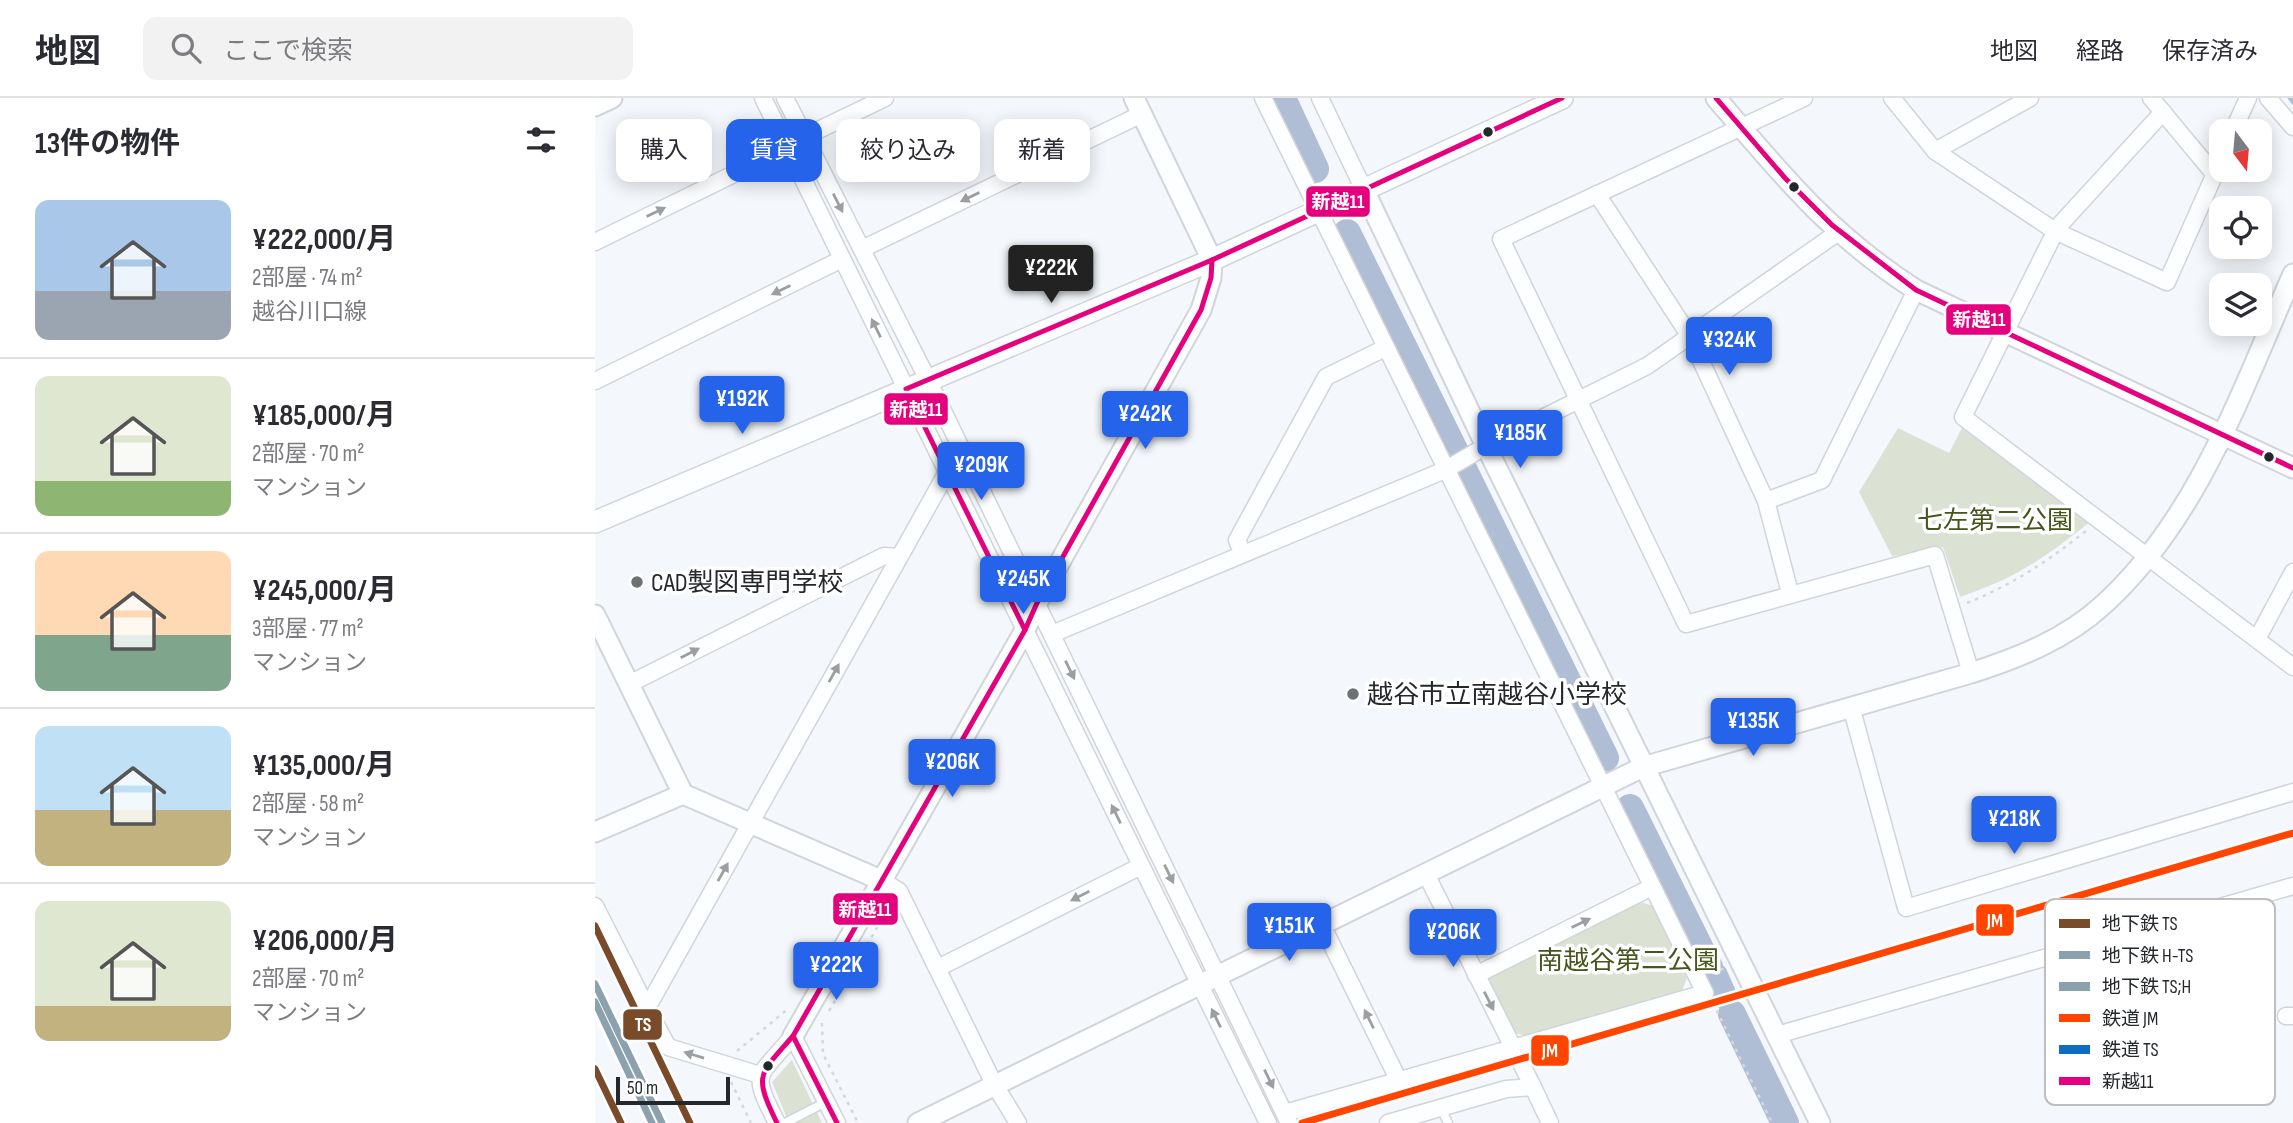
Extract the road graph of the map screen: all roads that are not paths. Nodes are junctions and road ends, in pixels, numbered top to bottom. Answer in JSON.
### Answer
{"nodes":[{"id":1,"x":612,"y":98,"type":"edge"},
{"id":2,"x":763,"y":98,"type":"edge"},
{"id":3,"x":785,"y":98,"type":"edge"},
{"id":4,"x":885,"y":98,"type":"edge"},
{"id":5,"x":1263,"y":98,"type":"edge"},
{"id":6,"x":1320,"y":98,"type":"edge"},
{"id":7,"x":1562,"y":98,"type":"edge"},
{"id":8,"x":1716,"y":98,"type":"edge"},
{"id":9,"x":1804,"y":98,"type":"edge"},
{"id":10,"x":1892,"y":98,"type":"edge"},
{"id":11,"x":2030,"y":98,"type":"edge"},
{"id":12,"x":2151,"y":98,"type":"edge"},
{"id":13,"x":2248,"y":98,"type":"edge"},
{"id":14,"x":2268,"y":98,"type":"edge"},
{"id":15,"x":595,"y":106,"type":"edge"},
{"id":16,"x":1138,"y":106,"type":"edge"},
{"id":17,"x":2163,"y":112,"type":"junction"},
{"id":18,"x":773,"y":119,"type":"edge"},
{"id":19,"x":795,"y":119,"type":"edge"},
{"id":20,"x":2238,"y":119,"type":"edge"},
{"id":21,"x":1741,"y":127,"type":"junction"},
{"id":22,"x":2293,"y":127,"type":"edge"},
{"id":23,"x":822,"y":128,"type":"edge"},
{"id":24,"x":1935,"y":151,"type":"junction"},
{"id":25,"x":2209,"y":158,"type":"edge"},
{"id":26,"x":822,"y":172,"type":"edge"},
{"id":27,"x":726,"y":178,"type":"edge"},
{"id":28,"x":804,"y":182,"type":"edge"},
{"id":29,"x":2211,"y":182,"type":"edge"},
{"id":30,"x":1364,"y":190,"type":"junction"},
{"id":31,"x":1597,"y":194,"type":"junction"},
{"id":32,"x":1319,"y":211,"type":"junction"},
{"id":33,"x":2055,"y":231,"type":"junction"},
{"id":34,"x":1837,"y":233,"type":"junction"},
{"id":35,"x":595,"y":242,"type":"edge"},
{"id":36,"x":862,"y":249,"type":"junction"},
{"id":37,"x":842,"y":259,"type":"junction"},
{"id":38,"x":1212,"y":260,"type":"junction"},
{"id":39,"x":2293,"y":274,"type":"edge"},
{"id":40,"x":1916,"y":290,"type":"junction"},
{"id":41,"x":2006,"y":333,"type":"junction"},
{"id":42,"x":1689,"y":335,"type":"junction"},
{"id":43,"x":1385,"y":348,"type":"junction"},
{"id":44,"x":928,"y":380,"type":"junction"},
{"id":45,"x":595,"y":382,"type":"edge"},
{"id":46,"x":906,"y":389,"type":"junction"},
{"id":47,"x":1577,"y":400,"type":"junction"},
{"id":48,"x":2222,"y":433,"type":"junction"},
{"id":49,"x":1486,"y":446,"type":"junction"},
{"id":50,"x":2293,"y":468,"type":"edge"},
{"id":51,"x":1445,"y":470,"type":"junction"},
{"id":52,"x":946,"y":474,"type":"junction"},
{"id":53,"x":1766,"y":501,"type":"junction"},
{"id":54,"x":595,"y":522,"type":"edge"},
{"id":55,"x":1243,"y":554,"type":"junction"},
{"id":56,"x":898,"y":557,"type":"junction"},
{"id":57,"x":2149,"y":558,"type":"junction"},
{"id":58,"x":2292,"y":575,"type":"edge"},
{"id":59,"x":1790,"y":593,"type":"junction"},
{"id":60,"x":1037,"y":603,"type":"junction"},
{"id":61,"x":595,"y":615,"type":"edge"},
{"id":62,"x":1025,"y":630,"type":"junction"},
{"id":63,"x":1052,"y":634,"type":"junction"},
{"id":64,"x":2257,"y":639,"type":"junction"},
{"id":65,"x":2293,"y":667,"type":"edge"},
{"id":66,"x":1971,"y":673,"type":"junction"},
{"id":67,"x":629,"y":684,"type":"junction"},
{"id":68,"x":1852,"y":710,"type":"junction"},
{"id":69,"x":1643,"y":767,"type":"junction"},
{"id":70,"x":1602,"y":787,"type":"junction"},
{"id":71,"x":2293,"y":792,"type":"edge"},
{"id":72,"x":683,"y":794,"type":"junction"},
{"id":73,"x":751,"y":822,"type":"junction"},
{"id":74,"x":595,"y":832,"type":"edge"},
{"id":75,"x":1141,"y":866,"type":"junction"},
{"id":76,"x":1426,"y":874,"type":"junction"},
{"id":77,"x":883,"y":881,"type":"junction"},
{"id":78,"x":2293,"y":886,"type":"edge"},
{"id":79,"x":1653,"y":887,"type":"junction"},
{"id":80,"x":2248,"y":899,"type":"edge"},
{"id":81,"x":595,"y":906,"type":"edge"},
{"id":82,"x":1322,"y":925,"type":"junction"},
{"id":83,"x":2045,"y":958,"type":"edge"},
{"id":84,"x":939,"y":968,"type":"junction"},
{"id":85,"x":1476,"y":975,"type":"junction"},
{"id":86,"x":1209,"y":979,"type":"junction"},
{"id":87,"x":647,"y":1008,"type":"junction"},
{"id":88,"x":1777,"y":1035,"type":"junction"},
{"id":89,"x":793,"y":1036,"type":"junction"},
{"id":90,"x":1513,"y":1048,"type":"junction"},
{"id":91,"x":759,"y":1075,"type":"junction"},
{"id":92,"x":1399,"y":1080,"type":"junction"},
{"id":93,"x":994,"y":1084,"type":"junction"},
{"id":94,"x":1533,"y":1087,"type":"junction"},
{"id":95,"x":827,"y":1102,"type":"junction"},
{"id":96,"x":1441,"y":1108,"type":"junction"},
{"id":97,"x":1287,"y":1118,"type":"edge"},
{"id":98,"x":1262,"y":1122,"type":"edge"},
{"id":99,"x":777,"y":1123,"type":"edge"},
{"id":100,"x":785,"y":1123,"type":"edge"},
{"id":101,"x":837,"y":1123,"type":"edge"},
{"id":102,"x":918,"y":1123,"type":"edge"},
{"id":103,"x":1018,"y":1123,"type":"edge"},
{"id":104,"x":1388,"y":1123,"type":"edge"},
{"id":105,"x":1448,"y":1123,"type":"edge"},
{"id":106,"x":1550,"y":1123,"type":"edge"},
{"id":107,"x":1820,"y":1123,"type":"edge"}],
"edges":[{"from":1,"to":15,"type":"street"},
{"from":2,"to":18,"type":"street"},
{"from":3,"to":19,"type":"street"},
{"from":4,"to":23,"type":"street"},
{"from":5,"to":32,"type":"street"},
{"from":6,"to":30,"type":"street"},
{"from":7,"to":30,"type":"main road"},
{"from":8,"to":21,"type":"street"},
{"from":9,"to":21,"type":"street"},
{"from":10,"to":24,"type":"street"},
{"from":11,"to":24,"type":"street"},
{"from":12,"to":17,"type":"street"},
{"from":13,"to":20,"type":"street"},
{"from":14,"to":22,"type":"street"},
{"from":16,"to":36,"type":"street","one_way":true},
{"from":16,"to":38,"type":"street"},
{"from":17,"to":25,"type":"street"},
{"from":17,"to":33,"type":"street"},
{"from":21,"to":31,"type":"street"},
{"from":21,"to":34,"type":"street"},
{"from":24,"to":33,"type":"street"},
{"from":26,"to":36,"type":"street","one_way":true},
{"from":35,"to":27,"type":"street","one_way":true},
{"from":28,"to":37,"type":"street"},
{"from":29,"to":33,"type":"street"},
{"from":30,"to":32,"type":"main road"},
{"from":30,"to":49,"type":"street"},
{"from":31,"to":42,"type":"street"},
{"from":31,"to":47,"type":"street"},
{"from":32,"to":38,"type":"main road"},
{"from":32,"to":43,"type":"street"},
{"from":33,"to":41,"type":"street"},
{"from":34,"to":40,"type":"street"},
{"from":34,"to":42,"type":"street"},
{"from":36,"to":44,"type":"street"},
{"from":37,"to":45,"type":"street","one_way":true},
{"from":46,"to":37,"type":"street","one_way":true},
{"from":38,"to":44,"type":"main road"},
{"from":38,"to":60,"type":"street"},
{"from":39,"to":48,"type":"street"},
{"from":40,"to":41,"type":"street"},
{"from":40,"to":53,"type":"street"},
{"from":41,"to":48,"type":"street"},
{"from":41,"to":57,"type":"street"},
{"from":42,"to":47,"type":"street"},
{"from":42,"to":53,"type":"street"},
{"from":43,"to":51,"type":"street"},
{"from":43,"to":55,"type":"street"},
{"from":44,"to":46,"type":"main road"},
{"from":44,"to":60,"type":"street"},
{"from":46,"to":52,"type":"street"},
{"from":46,"to":54,"type":"main road"},
{"from":47,"to":49,"type":"street"},
{"from":47,"to":59,"type":"street"},
{"from":48,"to":50,"type":"street"},
{"from":48,"to":57,"type":"street"},
{"from":49,"to":51,"type":"street"},
{"from":49,"to":69,"type":"street"},
{"from":51,"to":55,"type":"street"},
{"from":51,"to":70,"type":"street"},
{"from":52,"to":56,"type":"street"},
{"from":52,"to":62,"type":"street"},
{"from":53,"to":59,"type":"street"},
{"from":55,"to":63,"type":"street"},
{"from":67,"to":56,"type":"street","one_way":true},
{"from":73,"to":56,"type":"street","one_way":true},
{"from":57,"to":64,"type":"street"},
{"from":57,"to":66,"type":"street"},
{"from":58,"to":64,"type":"street"},
{"from":59,"to":66,"type":"street"},
{"from":60,"to":62,"type":"street"},
{"from":60,"to":63,"type":"street"},
{"from":61,"to":67,"type":"street"},
{"from":75,"to":62,"type":"street","one_way":true},
{"from":62,"to":77,"type":"street"},
{"from":63,"to":86,"type":"street","one_way":true},
{"from":64,"to":65,"type":"street"},
{"from":66,"to":68,"type":"street"},
{"from":67,"to":72,"type":"street"},
{"from":68,"to":69,"type":"street"},
{"from":68,"to":71,"type":"street"},
{"from":69,"to":70,"type":"street"},
{"from":69,"to":88,"type":"street"},
{"from":70,"to":76,"type":"street"},
{"from":70,"to":79,"type":"street"},
{"from":72,"to":73,"type":"street"},
{"from":72,"to":74,"type":"street"},
{"from":73,"to":77,"type":"street"},
{"from":87,"to":73,"type":"street","one_way":true},
{"from":75,"to":84,"type":"street","one_way":true},
{"from":75,"to":86,"type":"street"},
{"from":76,"to":82,"type":"street"},
{"from":76,"to":85,"type":"street"},
{"from":77,"to":84,"type":"street"},
{"from":77,"to":89,"type":"street"},
{"from":78,"to":80,"type":"street"},
{"from":85,"to":79,"type":"street","one_way":true},
{"from":79,"to":90,"type":"street"},
{"from":81,"to":87,"type":"street"},
{"from":82,"to":86,"type":"street"},
{"from":92,"to":82,"type":"street","one_way":true},
{"from":83,"to":88,"type":"street"},
{"from":84,"to":93,"type":"street"},
{"from":85,"to":90,"type":"street","one_way":true},
{"from":86,"to":93,"type":"street"},
{"from":86,"to":97,"type":"street","one_way":true},
{"from":98,"to":86,"type":"street","one_way":true},
{"from":91,"to":87,"type":"street","one_way":true},
{"from":88,"to":107,"type":"street"},
{"from":89,"to":91,"type":"street"},
{"from":89,"to":95,"type":"street"},
{"from":90,"to":92,"type":"street"},
{"from":90,"to":94,"type":"street"},
{"from":91,"to":99,"type":"street"},
{"from":92,"to":97,"type":"street"},
{"from":93,"to":102,"type":"street"},
{"from":93,"to":103,"type":"street"},
{"from":94,"to":96,"type":"street"},
{"from":94,"to":106,"type":"street"},
{"from":95,"to":100,"type":"lane"},
{"from":95,"to":101,"type":"street"},
{"from":96,"to":104,"type":"street"},
{"from":96,"to":105,"type":"lane"}]}
